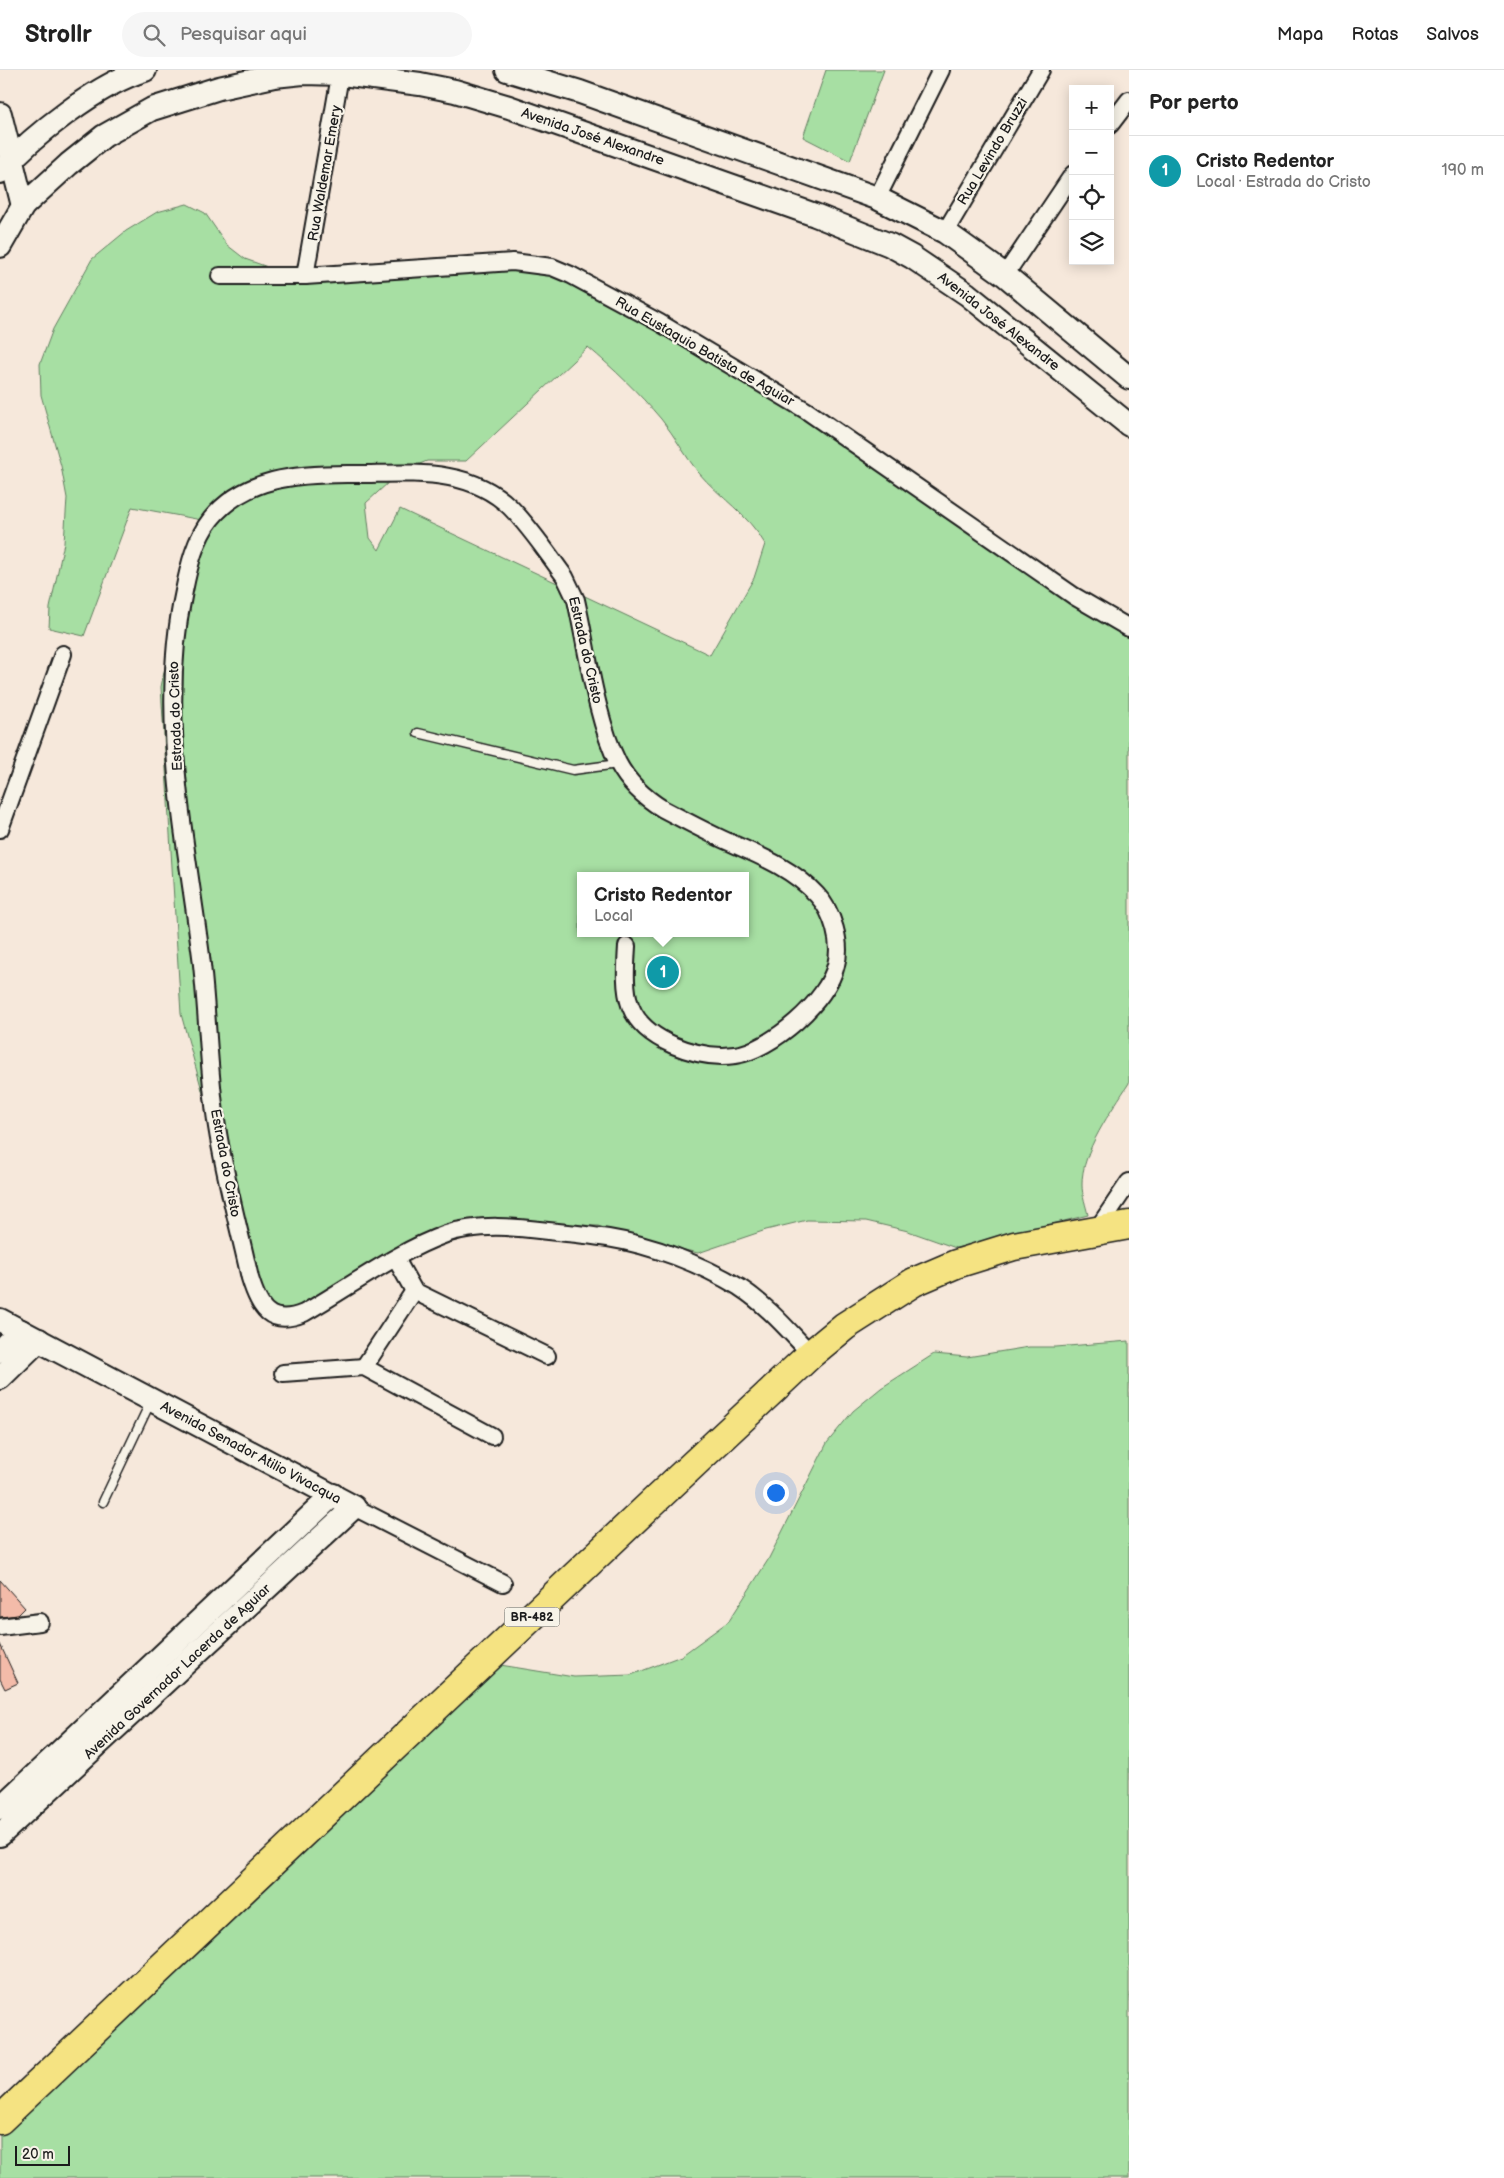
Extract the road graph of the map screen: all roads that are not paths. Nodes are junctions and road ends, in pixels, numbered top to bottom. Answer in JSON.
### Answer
{"nodes":[{"id":1,"x":145,"y":70,"type":"edge"},
{"id":2,"x":507,"y":70,"type":"edge"},
{"id":3,"x":941,"y":70,"type":"edge"},
{"id":4,"x":1041,"y":70,"type":"edge"},
{"id":5,"x":342,"y":72,"type":"edge"},
{"id":6,"x":389,"y":75,"type":"edge"},
{"id":7,"x":598,"y":98,"type":"junction"},
{"id":8,"x":1129,"y":100,"type":"edge"},
{"id":9,"x":0,"y":114,"type":"edge"},
{"id":10,"x":1114,"y":120,"type":"edge"},
{"id":11,"x":586,"y":134,"type":"junction"},
{"id":12,"x":4,"y":162,"type":"edge"},
{"id":13,"x":1072,"y":175,"type":"edge"},
{"id":14,"x":877,"y":198,"type":"junction"},
{"id":15,"x":23,"y":206,"type":"junction"},
{"id":16,"x":945,"y":232,"type":"junction"},
{"id":17,"x":0,"y":246,"type":"edge"},
{"id":18,"x":1006,"y":275,"type":"junction"},
{"id":19,"x":220,"y":276,"type":"dead end"},
{"id":20,"x":305,"y":276,"type":"junction"},
{"id":21,"x":1129,"y":378,"type":"edge"},
{"id":22,"x":1105,"y":405,"type":"junction"},
{"id":23,"x":1129,"y":425,"type":"edge"},
{"id":24,"x":1129,"y":628,"type":"edge"},
{"id":25,"x":63,"y":654,"type":"dead end"},
{"id":26,"x":418,"y":733,"type":"dead end"},
{"id":27,"x":618,"y":764,"type":"junction"},
{"id":28,"x":1,"y":822,"type":"edge"},
{"id":29,"x":627,"y":946,"type":"dead end"},
{"id":30,"x":1129,"y":1182,"type":"edge"},
{"id":31,"x":1129,"y":1225,"type":"edge"},
{"id":32,"x":1096,"y":1231,"type":"junction"},
{"id":33,"x":396,"y":1259,"type":"junction"},
{"id":34,"x":414,"y":1291,"type":"junction"},
{"id":35,"x":0,"y":1320,"type":"edge"},
{"id":36,"x":30,"y":1335,"type":"junction"},
{"id":37,"x":0,"y":1351,"type":"edge"},
{"id":38,"x":811,"y":1354,"type":"junction"},
{"id":39,"x":547,"y":1356,"type":"dead end"},
{"id":40,"x":364,"y":1368,"type":"junction"},
{"id":41,"x":283,"y":1373,"type":"dead end"},
{"id":42,"x":0,"y":1378,"type":"edge"},
{"id":43,"x":152,"y":1399,"type":"junction"},
{"id":44,"x":492,"y":1436,"type":"dead end"},
{"id":45,"x":332,"y":1495,"type":"junction"},
{"id":46,"x":103,"y":1502,"type":"dead end"},
{"id":47,"x":354,"y":1507,"type":"junction"},
{"id":48,"x":503,"y":1583,"type":"dead end"},
{"id":49,"x":40,"y":1622,"type":"dead end"},
{"id":50,"x":0,"y":1627,"type":"edge"},
{"id":51,"x":5,"y":1809,"type":"edge"},
{"id":52,"x":0,"y":1835,"type":"edge"},
{"id":53,"x":0,"y":2120,"type":"edge"}],
"edges":[{"from":1,"to":12,"type":"main road"},
{"from":2,"to":7,"type":"main road"},
{"from":3,"to":14,"type":"street"},
{"from":4,"to":16,"type":"street","name":"Rua Levindo Bruzzi"},
{"from":5,"to":6,"type":"main road","name":"Avenida José Alexandre"},
{"from":5,"to":15,"type":"main road","name":"Avenida José Alexandre"},
{"from":5,"to":20,"type":"street","name":"Rua Waldemar Emery"},
{"from":6,"to":11,"type":"main road","name":"Avenida José Alexandre"},
{"from":7,"to":11,"type":"main road"},
{"from":7,"to":14,"type":"main road"},
{"from":8,"to":10,"type":"street"},
{"from":9,"to":12,"type":"main road"},
{"from":11,"to":22,"type":"main road","name":"Avenida José Alexandre"},
{"from":12,"to":15,"type":"main road"},
{"from":13,"to":18,"type":"street"},
{"from":14,"to":16,"type":"main road"},
{"from":15,"to":17,"type":"main road","name":"Avenida José Alexandre"},
{"from":16,"to":18,"type":"main road"},
{"from":18,"to":21,"type":"main road"},
{"from":19,"to":20,"type":"street","name":"Rua Eustaquio Batista de Aguiar"},
{"from":20,"to":24,"type":"street","name":"Rua Eustaquio Batista de Aguiar"},
{"from":21,"to":22,"type":"main road"},
{"from":22,"to":23,"type":"main road","name":"Avenida José Alexandre"},
{"from":25,"to":28,"type":"street"},
{"from":26,"to":27,"type":"lane"},
{"from":27,"to":29,"type":"street","name":"Estrada do Cristo"},
{"from":27,"to":33,"type":"street","name":"Estrada do Cristo"},
{"from":30,"to":32,"type":"street"},
{"from":31,"to":32,"type":"highway","number":"BR-482"},
{"from":32,"to":38,"type":"highway","number":"BR-482"},
{"from":33,"to":34,"type":"street"},
{"from":33,"to":38,"type":"street","name":"Estrada do Cristo"},
{"from":34,"to":39,"type":"street"},
{"from":34,"to":40,"type":"street"},
{"from":35,"to":36,"type":"main road","name":"Avenida Senador Atilio Vivacqua"},
{"from":36,"to":37,"type":"main road"},
{"from":36,"to":42,"type":"main road"},
{"from":36,"to":43,"type":"main road","name":"Avenida Senador Atilio Vivacqua"},
{"from":38,"to":53,"type":"highway","number":"BR-482"},
{"from":40,"to":41,"type":"street"},
{"from":40,"to":44,"type":"street"},
{"from":43,"to":45,"type":"main road","name":"Avenida Senador Atilio Vivacqua"},
{"from":43,"to":46,"type":"lane"},
{"from":45,"to":47,"type":"main road","name":"Avenida Senador Atilio Vivacqua"},
{"from":45,"to":51,"type":"main road","name":"Avenida Governador Lacerda de Aguiar"},
{"from":47,"to":48,"type":"street","name":"Avenida Senador Atilio Vivacqua"},
{"from":47,"to":51,"type":"main road","name":"Avenida Governador Lacerda de Aguiar"},
{"from":49,"to":50,"type":"street"},
{"from":51,"to":52,"type":"main road","name":"Avenida Governador Lacerda de Aguiar"}]}
